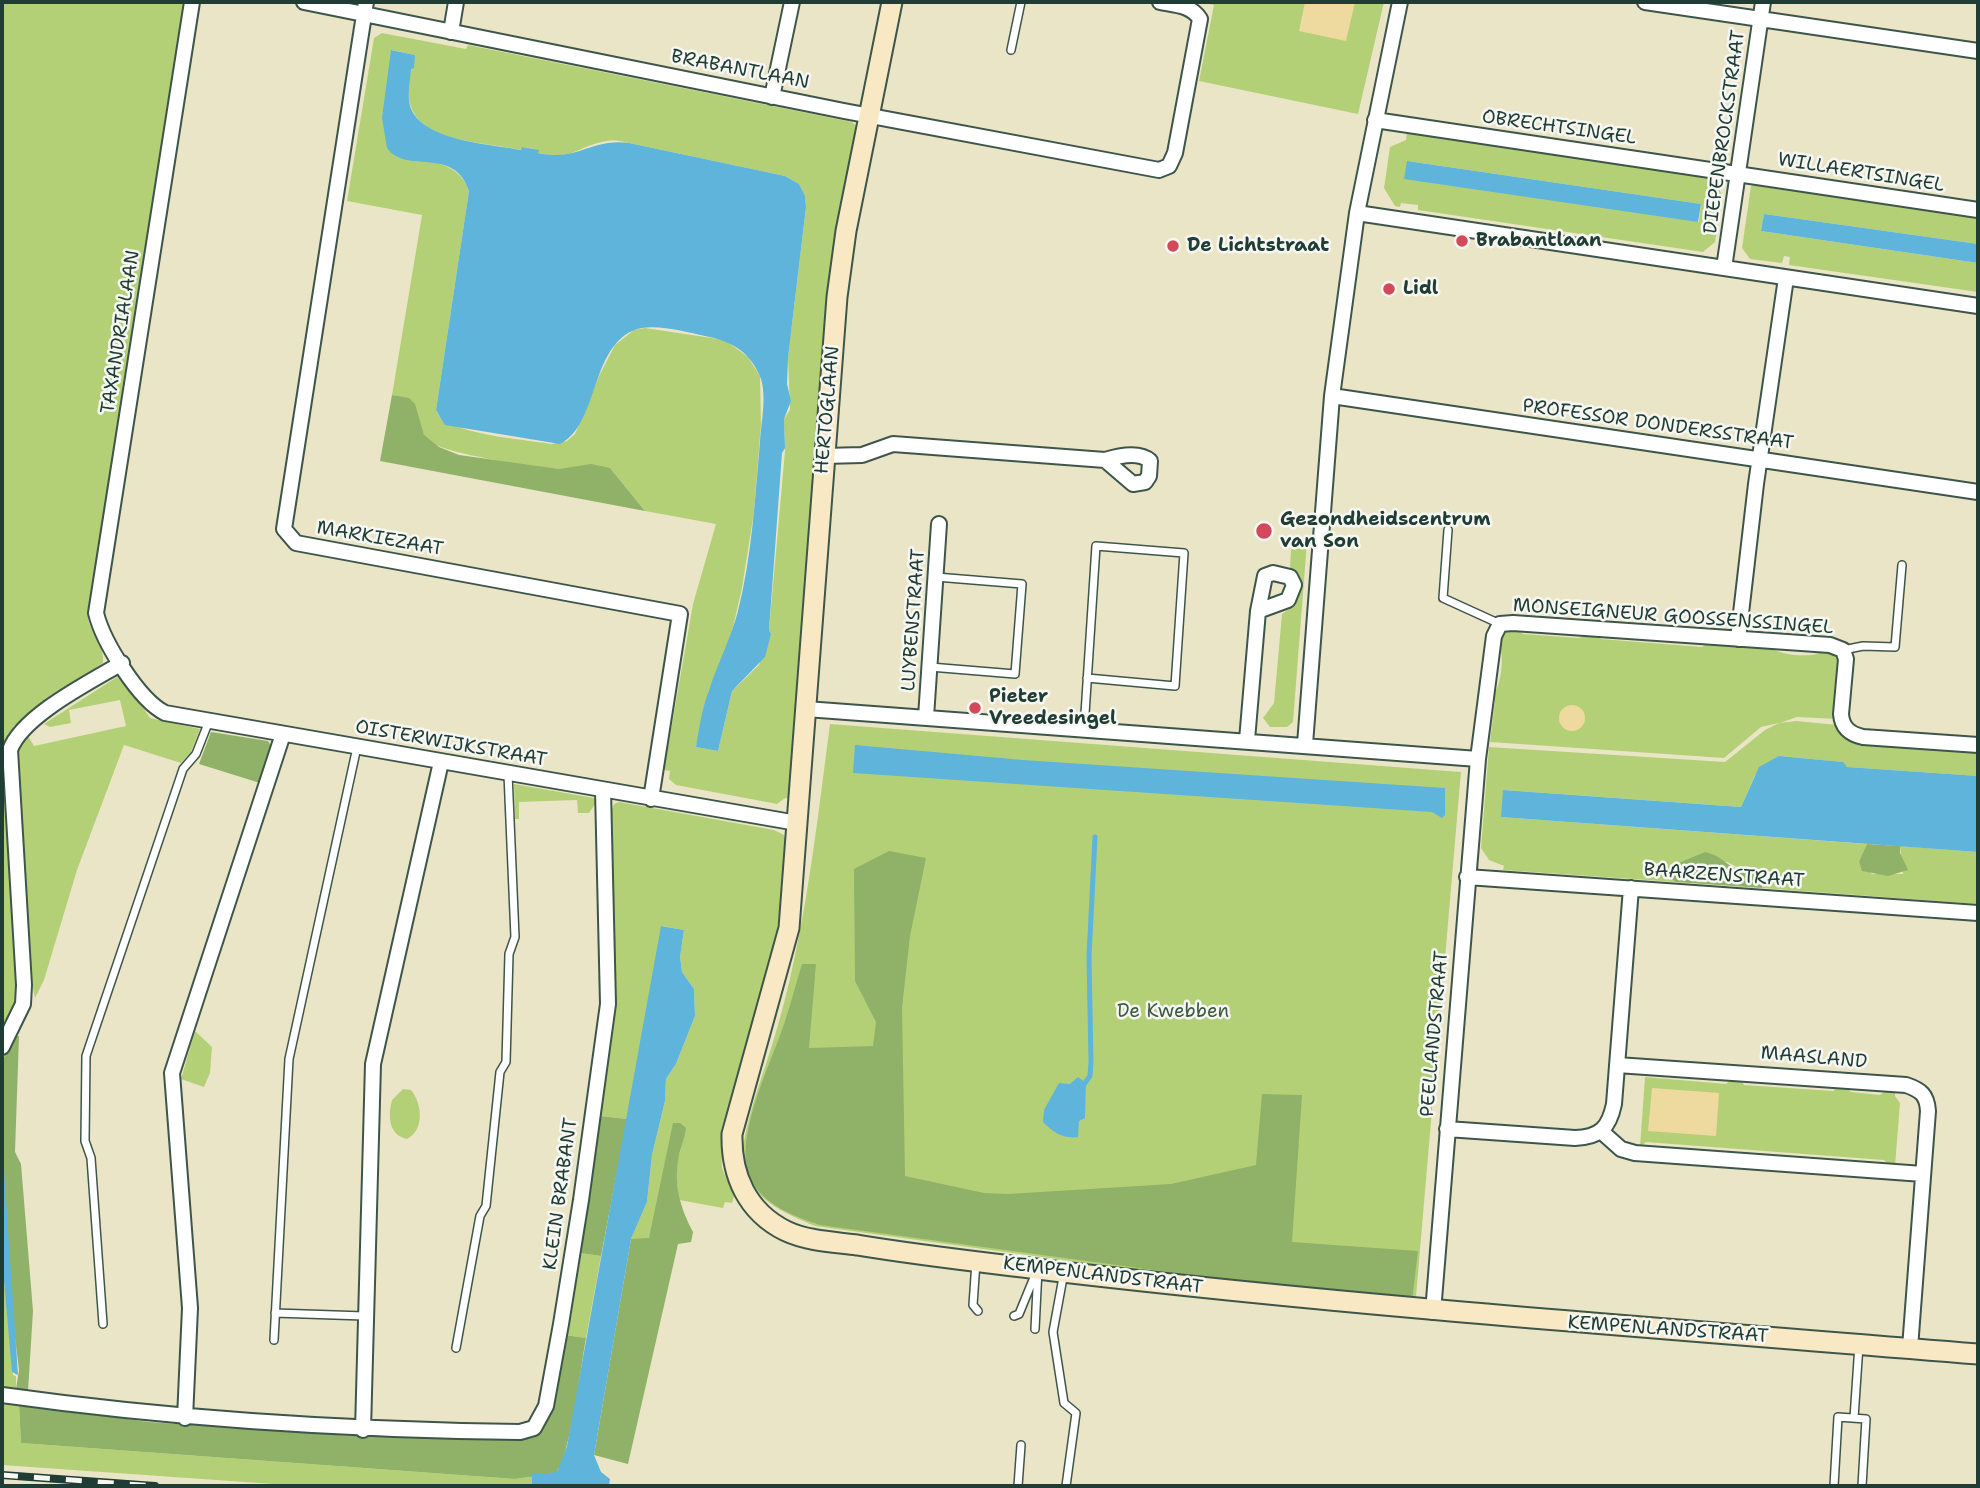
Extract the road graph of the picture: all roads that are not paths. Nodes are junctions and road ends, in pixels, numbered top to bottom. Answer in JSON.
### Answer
{"nodes":[{"id":1,"x":192,"y":2,"type":"edge"},
{"id":2,"x":304,"y":2,"type":"edge"},
{"id":3,"x":456,"y":2,"type":"edge"},
{"id":4,"x":792,"y":2,"type":"edge"},
{"id":5,"x":892,"y":2,"type":"edge"},
{"id":6,"x":1021,"y":2,"type":"edge"},
{"id":7,"x":1160,"y":2,"type":"edge"},
{"id":8,"x":1400,"y":2,"type":"edge"},
{"id":9,"x":1645,"y":2,"type":"edge"},
{"id":10,"x":1763,"y":2,"type":"edge"},
{"id":11,"x":365,"y":8,"type":"edge"},
{"id":12,"x":1761,"y":19,"type":"junction"},
{"id":13,"x":451,"y":32,"type":"junction"},
{"id":14,"x":1011,"y":50,"type":"dead end"},
{"id":15,"x":1978,"y":51,"type":"edge"},
{"id":16,"x":772,"y":97,"type":"junction"},
{"id":17,"x":870,"y":116,"type":"junction"},
{"id":18,"x":1376,"y":120,"type":"junction"},
{"id":19,"x":1738,"y":174,"type":"junction"},
{"id":20,"x":1978,"y":210,"type":"edge"},
{"id":21,"x":1357,"y":214,"type":"junction"},
{"id":22,"x":1724,"y":268,"type":"junction"},
{"id":23,"x":1786,"y":278,"type":"junction"},
{"id":24,"x":1978,"y":306,"type":"edge"},
{"id":25,"x":1332,"y":396,"type":"junction"},
{"id":26,"x":824,"y":456,"type":"junction"},
{"id":27,"x":1759,"y":459,"type":"junction"},
{"id":28,"x":1105,"y":460,"type":"dead end"},
{"id":29,"x":1978,"y":492,"type":"edge"},
{"id":30,"x":939,"y":524,"type":"dead end"},
{"id":31,"x":1448,"y":530,"type":"dead end"},
{"id":32,"x":1902,"y":565,"type":"dead end"},
{"id":33,"x":936,"y":577,"type":"junction"},
{"id":34,"x":1258,"y":611,"type":"dead end"},
{"id":35,"x":1500,"y":624,"type":"junction"},
{"id":36,"x":1738,"y":639,"type":"junction"},
{"id":37,"x":1843,"y":650,"type":"junction"},
{"id":38,"x":122,"y":663,"type":"junction"},
{"id":39,"x":930,"y":667,"type":"junction"},
{"id":40,"x":1087,"y":678,"type":"junction"},
{"id":41,"x":806,"y":709,"type":"junction"},
{"id":42,"x":926,"y":718,"type":"junction"},
{"id":43,"x":209,"y":721,"type":"junction"},
{"id":44,"x":1084,"y":729,"type":"junction"},
{"id":45,"x":284,"y":734,"type":"junction"},
{"id":46,"x":1247,"y":740,"type":"junction"},
{"id":47,"x":1305,"y":744,"type":"junction"},
{"id":48,"x":1978,"y":745,"type":"edge"},
{"id":49,"x":357,"y":747,"type":"junction"},
{"id":50,"x":1478,"y":760,"type":"junction"},
{"id":51,"x":441,"y":762,"type":"junction"},
{"id":52,"x":509,"y":774,"type":"junction"},
{"id":53,"x":603,"y":790,"type":"junction"},
{"id":54,"x":651,"y":799,"type":"junction"},
{"id":55,"x":797,"y":823,"type":"junction"},
{"id":56,"x":1467,"y":877,"type":"junction"},
{"id":57,"x":1631,"y":888,"type":"junction"},
{"id":58,"x":1978,"y":913,"type":"edge"},
{"id":59,"x":2,"y":1047,"type":"edge"},
{"id":60,"x":1617,"y":1065,"type":"junction"},
{"id":61,"x":1447,"y":1129,"type":"junction"},
{"id":62,"x":1602,"y":1132,"type":"junction"},
{"id":63,"x":1923,"y":1174,"type":"junction"},
{"id":64,"x":976,"y":1261,"type":"junction"},
{"id":65,"x":1038,"y":1269,"type":"junction"},
{"id":66,"x":1064,"y":1272,"type":"junction"},
{"id":67,"x":978,"y":1311,"type":"dead end"},
{"id":68,"x":1433,"y":1312,"type":"junction"},
{"id":69,"x":275,"y":1313,"type":"junction"},
{"id":70,"x":364,"y":1316,"type":"junction"},
{"id":71,"x":1014,"y":1316,"type":"dead end"},
{"id":72,"x":103,"y":1324,"type":"dead end"},
{"id":73,"x":1035,"y":1329,"type":"dead end"},
{"id":74,"x":274,"y":1340,"type":"dead end"},
{"id":75,"x":1860,"y":1345,"type":"junction"},
{"id":76,"x":456,"y":1348,"type":"dead end"},
{"id":77,"x":1910,"y":1348,"type":"junction"},
{"id":78,"x":1978,"y":1354,"type":"edge"},
{"id":79,"x":2,"y":1395,"type":"edge"},
{"id":80,"x":186,"y":1418,"type":"junction"},
{"id":81,"x":1854,"y":1418,"type":"junction"},
{"id":82,"x":363,"y":1430,"type":"junction"},
{"id":83,"x":1021,"y":1445,"type":"dead end"},
{"id":84,"x":1018,"y":1486,"type":"edge"},
{"id":85,"x":1066,"y":1486,"type":"edge"},
{"id":86,"x":1834,"y":1486,"type":"edge"},
{"id":87,"x":1862,"y":1486,"type":"edge"}],
"edges":[{"from":1,"to":38,"type":"street","name":"TAXANDRIALAAN"},
{"from":2,"to":11,"type":"street","name":"BRABANTLAAN"},
{"from":3,"to":13,"type":"street"},
{"from":4,"to":16,"type":"street"},
{"from":5,"to":17,"type":"street","name":"HERTOGLAAN"},
{"from":6,"to":14,"type":"lane"},
{"from":7,"to":17,"type":"street","name":"BRABANTLAAN"},
{"from":8,"to":18,"type":"street"},
{"from":9,"to":12,"type":"street"},
{"from":10,"to":12,"type":"street","name":"DIEPENBROCKSTRAAT"},
{"from":11,"to":13,"type":"street","name":"BRABANTLAAN"},
{"from":11,"to":54,"type":"street","name":"MARKIEZAAT"},
{"from":12,"to":15,"type":"street"},
{"from":12,"to":19,"type":"street","name":"DIEPENBROCKSTRAAT"},
{"from":13,"to":16,"type":"street","name":"BRABANTLAAN"},
{"from":16,"to":17,"type":"street","name":"BRABANTLAAN"},
{"from":17,"to":26,"type":"street","name":"HERTOGLAAN"},
{"from":18,"to":19,"type":"street","name":"OBRECHTSINGEL"},
{"from":18,"to":21,"type":"street"},
{"from":19,"to":20,"type":"street","name":"WILLAERTSINGEL"},
{"from":19,"to":22,"type":"street","name":"DIEPENBROCKSTRAAT"},
{"from":21,"to":22,"type":"street"},
{"from":21,"to":25,"type":"street"},
{"from":22,"to":23,"type":"street"},
{"from":23,"to":24,"type":"street"},
{"from":23,"to":27,"type":"street"},
{"from":25,"to":27,"type":"street","name":"PROFESSOR DONDERSSTRAAT"},
{"from":25,"to":47,"type":"street"},
{"from":26,"to":28,"type":"street"},
{"from":26,"to":41,"type":"street","name":"HERTOGLAAN"},
{"from":27,"to":29,"type":"street","name":"PROFESSOR DONDERSSTRAAT"},
{"from":27,"to":36,"type":"street"},
{"from":30,"to":33,"type":"street","name":"LUYBENSTRAAT"},
{"from":31,"to":35,"type":"lane","name":"MONSEIGNEUR GOOSSENSSINGEL"},
{"from":32,"to":37,"type":"lane","name":"MONSEIGNEUR GOOSSENSSINGEL"},
{"from":33,"to":39,"type":"street","name":"LUYBENSTRAAT"},
{"from":33,"to":39,"type":"lane"},
{"from":34,"to":46,"type":"street"},
{"from":35,"to":36,"type":"street","name":"MONSEIGNEUR GOOSSENSSINGEL"},
{"from":35,"to":50,"type":"street","name":"MONSEIGNEUR GOOSSENSSINGEL"},
{"from":36,"to":37,"type":"street","name":"MONSEIGNEUR GOOSSENSSINGEL"},
{"from":37,"to":48,"type":"street","name":"MONSEIGNEUR GOOSSENSSINGEL"},
{"from":38,"to":43,"type":"street","name":"OISTERWIJKSTRAAT"},
{"from":38,"to":59,"type":"street"},
{"from":39,"to":42,"type":"street","name":"LUYBENSTRAAT"},
{"from":40,"to":40,"type":"lane"},
{"from":40,"to":44,"type":"lane"},
{"from":41,"to":42,"type":"street"},
{"from":41,"to":55,"type":"street","name":"HERTOGLAAN"},
{"from":42,"to":44,"type":"street"},
{"from":43,"to":45,"type":"street","name":"OISTERWIJKSTRAAT"},
{"from":43,"to":72,"type":"lane"},
{"from":44,"to":46,"type":"street"},
{"from":45,"to":49,"type":"street","name":"OISTERWIJKSTRAAT"},
{"from":45,"to":80,"type":"street"},
{"from":46,"to":47,"type":"street"},
{"from":47,"to":50,"type":"street"},
{"from":49,"to":51,"type":"street","name":"OISTERWIJKSTRAAT"},
{"from":49,"to":69,"type":"lane"},
{"from":50,"to":56,"type":"street","name":"PEELLANDSTRAAT"},
{"from":51,"to":52,"type":"street","name":"OISTERWIJKSTRAAT"},
{"from":51,"to":70,"type":"street"},
{"from":52,"to":53,"type":"street","name":"OISTERWIJKSTRAAT"},
{"from":52,"to":76,"type":"lane"},
{"from":53,"to":54,"type":"street","name":"OISTERWIJKSTRAAT"},
{"from":53,"to":82,"type":"street","name":"KLEIN BRABANT"},
{"from":54,"to":55,"type":"street","name":"OISTERWIJKSTRAAT"},
{"from":55,"to":64,"type":"street","name":"KEMPENLANDSTRAAT"},
{"from":56,"to":57,"type":"street","name":"BAARZENSTRAAT"},
{"from":56,"to":61,"type":"street","name":"PEELLANDSTRAAT"},
{"from":57,"to":58,"type":"street","name":"BAARZENSTRAAT"},
{"from":57,"to":60,"type":"street"},
{"from":60,"to":62,"type":"street"},
{"from":60,"to":63,"type":"street","name":"MAASLAND"},
{"from":61,"to":62,"type":"street"},
{"from":61,"to":68,"type":"street","name":"PEELLANDSTRAAT"},
{"from":62,"to":63,"type":"street"},
{"from":63,"to":77,"type":"street","name":"MAASLAND"},
{"from":64,"to":65,"type":"street","name":"KEMPENLANDSTRAAT"},
{"from":64,"to":67,"type":"lane"},
{"from":65,"to":66,"type":"street","name":"KEMPENLANDSTRAAT"},
{"from":65,"to":71,"type":"lane"},
{"from":65,"to":73,"type":"lane"},
{"from":66,"to":68,"type":"street","name":"KEMPENLANDSTRAAT"},
{"from":66,"to":85,"type":"lane"},
{"from":68,"to":75,"type":"street","name":"KEMPENLANDSTRAAT"},
{"from":69,"to":70,"type":"lane"},
{"from":69,"to":74,"type":"lane"},
{"from":70,"to":82,"type":"street"},
{"from":75,"to":77,"type":"street","name":"KEMPENLANDSTRAAT"},
{"from":75,"to":81,"type":"lane"},
{"from":77,"to":78,"type":"street","name":"KEMPENLANDSTRAAT"},
{"from":79,"to":80,"type":"street","name":"KLEIN BRABANT"},
{"from":80,"to":82,"type":"street","name":"KLEIN BRABANT"},
{"from":81,"to":86,"type":"lane"},
{"from":81,"to":87,"type":"lane"},
{"from":83,"to":84,"type":"lane"}]}
